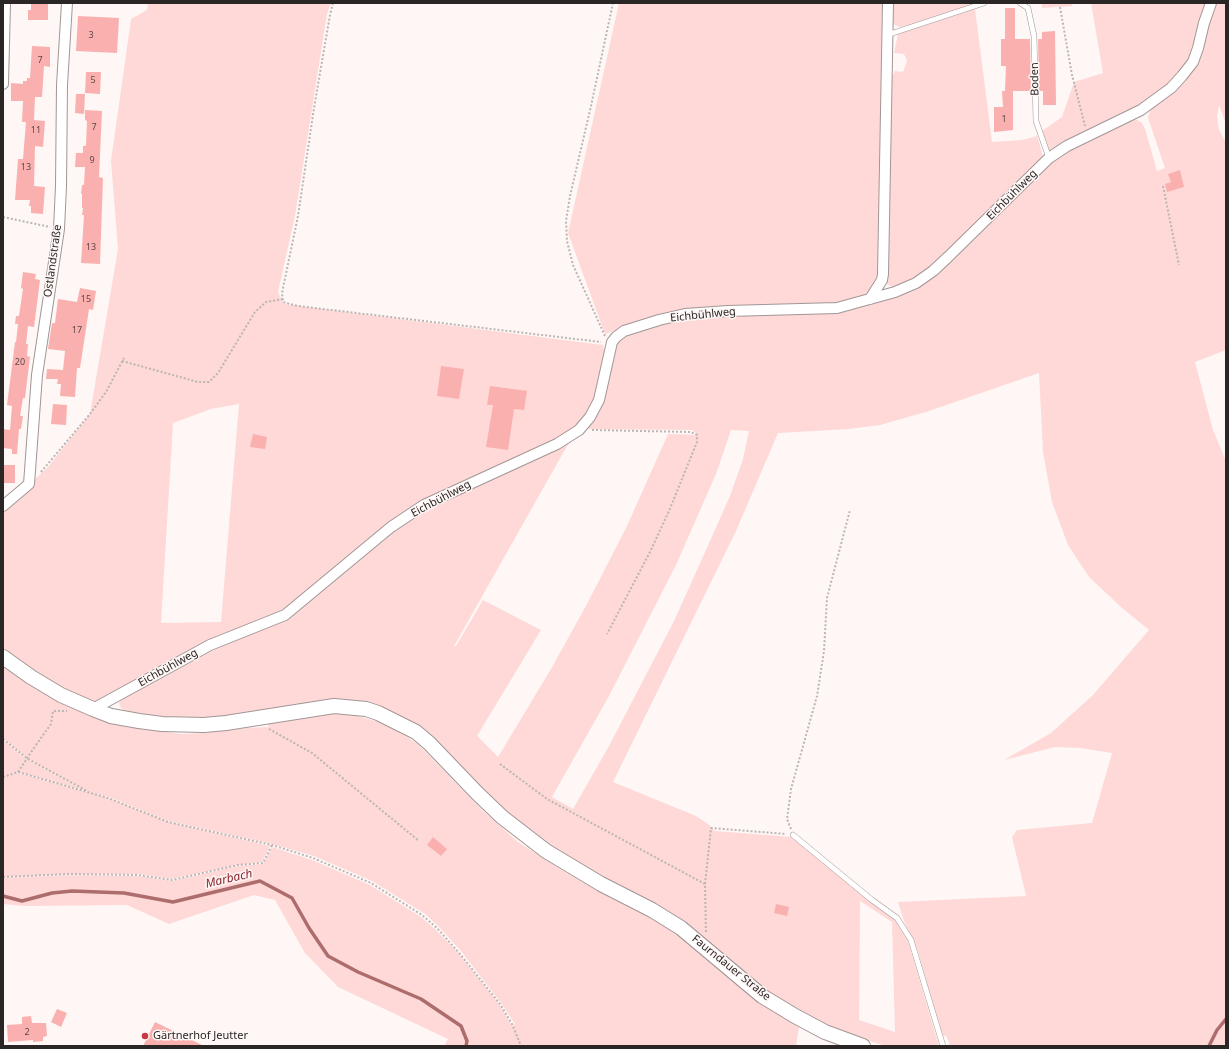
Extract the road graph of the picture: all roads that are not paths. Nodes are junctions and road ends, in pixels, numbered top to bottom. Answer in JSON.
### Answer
{"nodes":[{"id":1,"x":5,"y":3,"type":"edge"},
{"id":2,"x":67,"y":3,"type":"edge"},
{"id":3,"x":888,"y":3,"type":"edge"},
{"id":4,"x":984,"y":3,"type":"edge"},
{"id":5,"x":1020,"y":3,"type":"edge"},
{"id":6,"x":1211,"y":3,"type":"edge"},
{"id":7,"x":887,"y":35,"type":"junction"},
{"id":8,"x":3,"y":84,"type":"edge"},
{"id":9,"x":1049,"y":158,"type":"junction"},
{"id":10,"x":870,"y":299,"type":"junction"},
{"id":11,"x":3,"y":506,"type":"edge"},
{"id":12,"x":3,"y":657,"type":"edge"},
{"id":13,"x":93,"y":709,"type":"junction"},
{"id":14,"x":793,"y":835,"type":"road end"},
{"id":15,"x":863,"y":1046,"type":"edge"},
{"id":16,"x":943,"y":1046,"type":"edge"}],
"edges":[{"from":1,"to":8,"type":"street"},
{"from":2,"to":11,"type":"street","name":"Ostlandstraße"},
{"from":3,"to":7,"type":"street"},
{"from":4,"to":7,"type":"lane"},
{"from":5,"to":9,"type":"lane","name":"Boden"},
{"from":6,"to":9,"type":"street","name":"Eichbühlweg"},
{"from":7,"to":10,"type":"street"},
{"from":9,"to":10,"type":"street","name":"Eichbühlweg"},
{"from":10,"to":13,"type":"street","name":"Eichbühlweg"},
{"from":12,"to":13,"type":"street","name":"Faurndauer Straße"},
{"from":13,"to":15,"type":"street","name":"Faurndauer Straße"},
{"from":14,"to":16,"type":"lane"}]}
